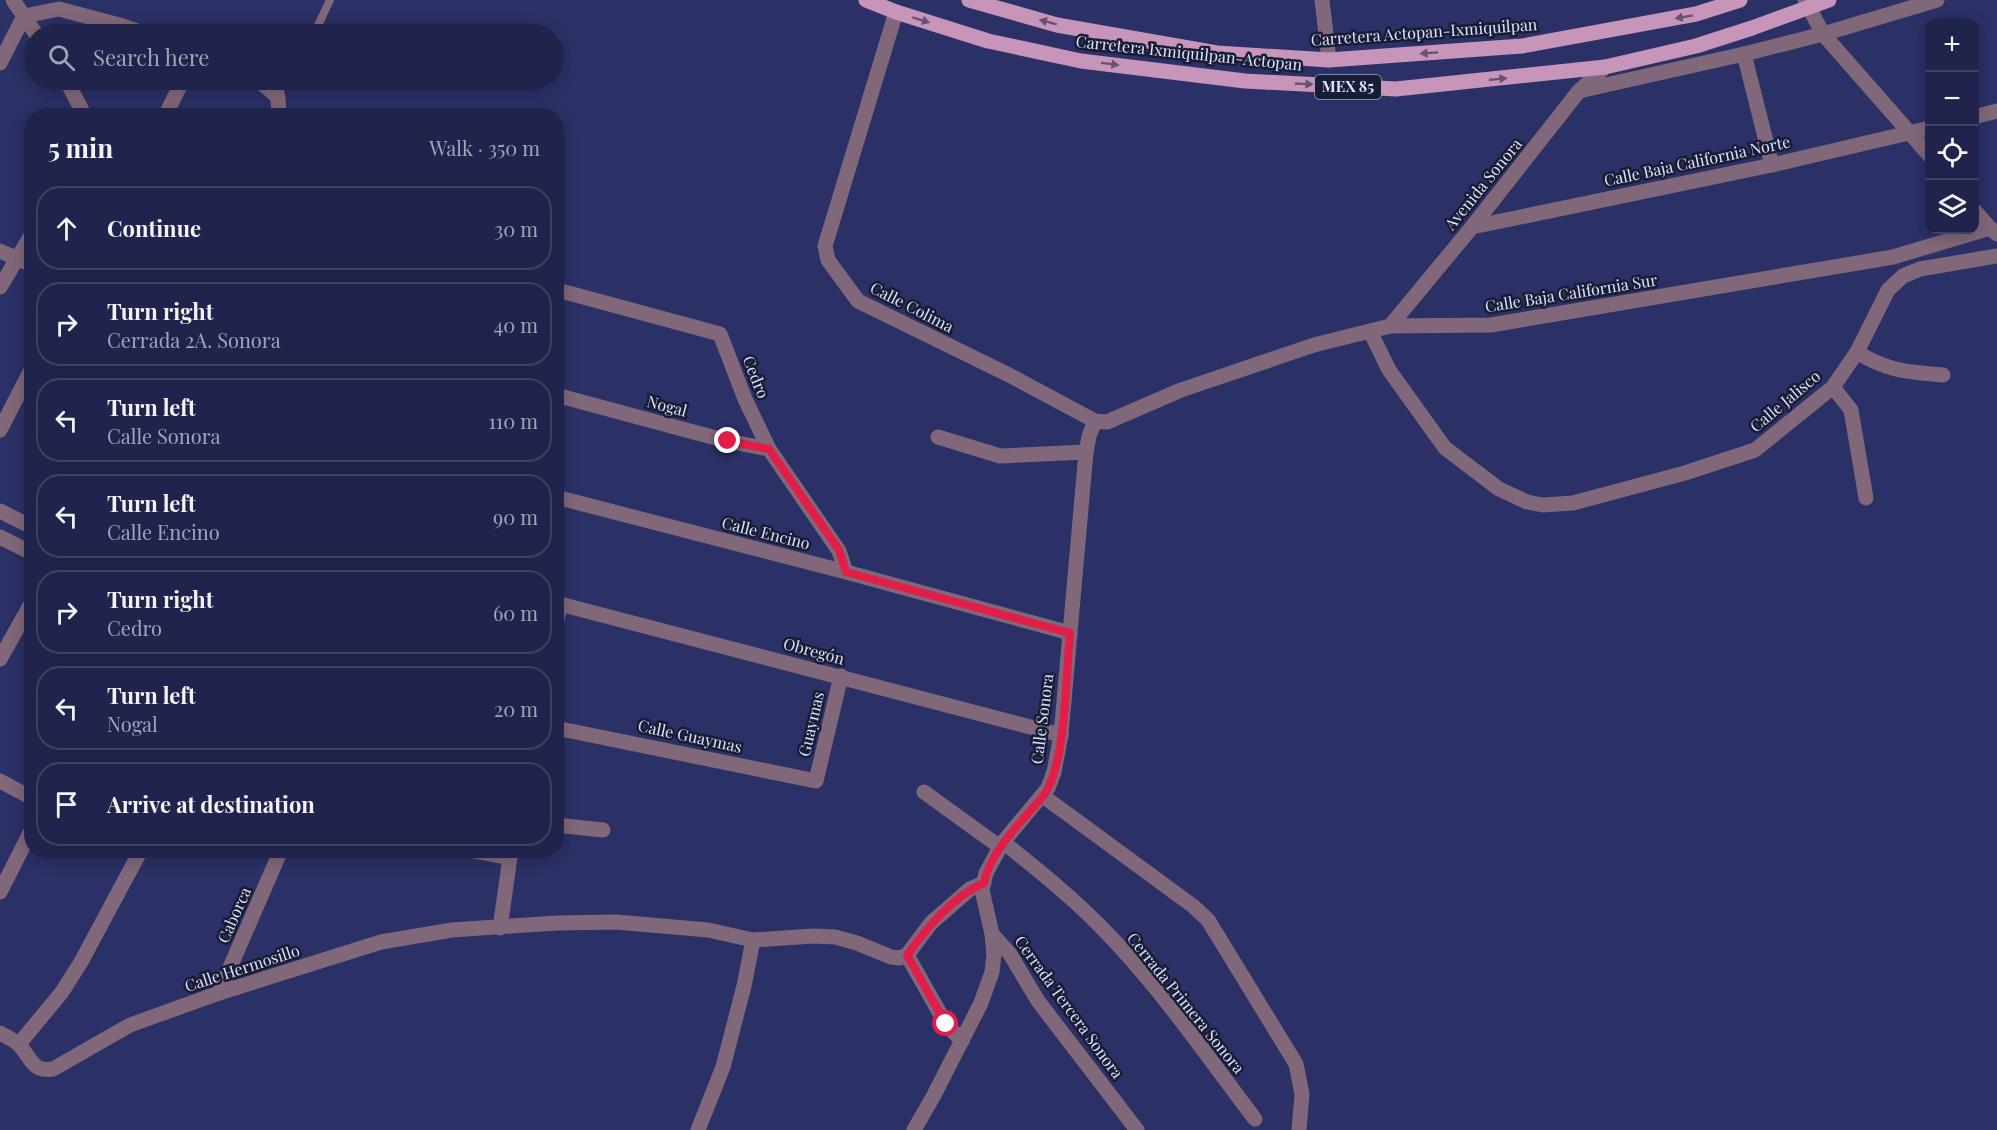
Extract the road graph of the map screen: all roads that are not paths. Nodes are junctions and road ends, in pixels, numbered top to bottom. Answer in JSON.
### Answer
{"nodes":[{"id":1,"x":13,"y":0,"type":"edge"},
{"id":2,"x":330,"y":0,"type":"edge"},
{"id":3,"x":866,"y":0,"type":"edge"},
{"id":4,"x":1322,"y":0,"type":"edge"},
{"id":5,"x":1740,"y":0,"type":"edge"},
{"id":6,"x":1829,"y":0,"type":"edge"},
{"id":7,"x":1937,"y":0,"type":"edge"},
{"id":8,"x":976,"y":1,"type":"edge"},
{"id":9,"x":1806,"y":3,"type":"edge"},
{"id":10,"x":896,"y":12,"type":"junction"},
{"id":11,"x":24,"y":16,"type":"junction"},
{"id":12,"x":29,"y":24,"type":"edge"},
{"id":13,"x":115,"y":24,"type":"edge"},
{"id":14,"x":319,"y":24,"type":"edge"},
{"id":15,"x":1823,"y":34,"type":"junction"},
{"id":16,"x":1744,"y":54,"type":"junction"},
{"id":17,"x":1329,"y":60,"type":"junction"},
{"id":18,"x":0,"y":63,"type":"edge"},
{"id":19,"x":1605,"y":67,"type":"junction"},
{"id":20,"x":71,"y":90,"type":"edge"},
{"id":21,"x":178,"y":90,"type":"edge"},
{"id":22,"x":270,"y":90,"type":"edge"},
{"id":23,"x":280,"y":90,"type":"edge"},
{"id":24,"x":1579,"y":91,"type":"junction"},
{"id":25,"x":278,"y":97,"type":"junction"},
{"id":26,"x":81,"y":108,"type":"edge"},
{"id":27,"x":169,"y":108,"type":"edge"},
{"id":28,"x":279,"y":108,"type":"edge"},
{"id":29,"x":1997,"y":111,"type":"edge"},
{"id":30,"x":1979,"y":116,"type":"edge"},
{"id":31,"x":1925,"y":129,"type":"edge"},
{"id":32,"x":1910,"y":133,"type":"junction"},
{"id":33,"x":1925,"y":151,"type":"edge"},
{"id":34,"x":1772,"y":165,"type":"junction"},
{"id":35,"x":1979,"y":216,"type":"edge"},
{"id":36,"x":1472,"y":227,"type":"junction"},
{"id":37,"x":1993,"y":231,"type":"edge"},
{"id":38,"x":24,"y":245,"type":"edge"},
{"id":39,"x":0,"y":251,"type":"edge"},
{"id":40,"x":1997,"y":256,"type":"edge"},
{"id":41,"x":15,"y":258,"type":"junction"},
{"id":42,"x":24,"y":262,"type":"edge"},
{"id":43,"x":0,"y":287,"type":"edge"},
{"id":44,"x":564,"y":295,"type":"edge"},
{"id":45,"x":1390,"y":326,"type":"junction"},
{"id":46,"x":1370,"y":331,"type":"junction"},
{"id":47,"x":1857,"y":352,"type":"junction"},
{"id":48,"x":1943,"y":375,"type":"dead end"},
{"id":49,"x":24,"y":384,"type":"edge"},
{"id":50,"x":1833,"y":387,"type":"junction"},
{"id":51,"x":564,"y":397,"type":"edge"},
{"id":52,"x":1095,"y":421,"type":"junction"},
{"id":53,"x":0,"y":430,"type":"edge"},
{"id":54,"x":938,"y":437,"type":"dead end"},
{"id":55,"x":769,"y":449,"type":"junction"},
{"id":56,"x":1086,"y":452,"type":"junction"},
{"id":57,"x":1866,"y":498,"type":"dead end"},
{"id":58,"x":564,"y":499,"type":"edge"},
{"id":59,"x":0,"y":512,"type":"edge"},
{"id":60,"x":24,"y":523,"type":"edge"},
{"id":61,"x":0,"y":537,"type":"edge"},
{"id":62,"x":24,"y":549,"type":"edge"},
{"id":63,"x":846,"y":572,"type":"junction"},
{"id":64,"x":564,"y":605,"type":"edge"},
{"id":65,"x":24,"y":616,"type":"edge"},
{"id":66,"x":1070,"y":633,"type":"junction"},
{"id":67,"x":0,"y":659,"type":"edge"},
{"id":68,"x":841,"y":676,"type":"junction"},
{"id":69,"x":564,"y":730,"type":"edge"},
{"id":70,"x":1061,"y":735,"type":"junction"},
{"id":71,"x":0,"y":781,"type":"edge"},
{"id":72,"x":816,"y":781,"type":"joint"},
{"id":73,"x":924,"y":792,"type":"dead end"},
{"id":74,"x":24,"y":794,"type":"edge"},
{"id":75,"x":1043,"y":796,"type":"junction"},
{"id":76,"x":564,"y":826,"type":"edge"},
{"id":77,"x":603,"y":831,"type":"dead end"},
{"id":78,"x":24,"y":845,"type":"edge"},
{"id":79,"x":1002,"y":845,"type":"junction"},
{"id":80,"x":137,"y":858,"type":"edge"},
{"id":81,"x":278,"y":858,"type":"edge"},
{"id":82,"x":510,"y":858,"type":"edge"},
{"id":83,"x":984,"y":883,"type":"junction"},
{"id":84,"x":0,"y":892,"type":"edge"},
{"id":85,"x":500,"y":927,"type":"junction"},
{"id":86,"x":992,"y":934,"type":"junction"},
{"id":87,"x":753,"y":940,"type":"junction"},
{"id":88,"x":904,"y":956,"type":"junction"},
{"id":89,"x":219,"y":993,"type":"junction"},
{"id":90,"x":0,"y":1034,"type":"edge"},
{"id":91,"x":962,"y":1041,"type":"junction"},
{"id":92,"x":19,"y":1044,"type":"junction"},
{"id":93,"x":1255,"y":1119,"type":"dead end"},
{"id":94,"x":698,"y":1130,"type":"edge"},
{"id":95,"x":914,"y":1130,"type":"edge"},
{"id":96,"x":1137,"y":1130,"type":"edge"},
{"id":97,"x":1299,"y":1130,"type":"edge"}],
"edges":[{"from":1,"to":11,"type":"street"},
{"from":2,"to":14,"type":"lane"},
{"from":3,"to":10,"type":"main road","name":"Carretera Ixmiquilpan-Actopan","number":"MEX 85"},
{"from":4,"to":17,"type":"street"},
{"from":5,"to":17,"type":"main road","name":"Carretera Actopan-Ixmiquilpan","number":"MEX 85","one_way":true},
{"from":6,"to":9,"type":"main road","name":"Carretera Ixmiquilpan-Actopan","number":"MEX 85"},
{"from":7,"to":15,"type":"street"},
{"from":17,"to":8,"type":"main road","name":"Carretera Actopan-Ixmiquilpan","number":"MEX 85","one_way":true},
{"from":9,"to":15,"type":"street"},
{"from":9,"to":19,"type":"main road","name":"Carretera Ixmiquilpan-Actopan","number":"MEX 85"},
{"from":10,"to":19,"type":"main road","name":"Carretera Ixmiquilpan-Actopan","number":"MEX 85","one_way":true},
{"from":10,"to":52,"type":"street","name":"Calle Colima"},
{"from":11,"to":12,"type":"street"},
{"from":11,"to":13,"type":"street"},
{"from":11,"to":18,"type":"street"},
{"from":15,"to":16,"type":"street"},
{"from":15,"to":32,"type":"street"},
{"from":16,"to":24,"type":"street"},
{"from":16,"to":34,"type":"street"},
{"from":19,"to":24,"type":"street","name":"Avenida Sonora"},
{"from":20,"to":26,"type":"street"},
{"from":21,"to":27,"type":"street"},
{"from":22,"to":25,"type":"street"},
{"from":23,"to":25,"type":"lane"},
{"from":24,"to":36,"type":"street","name":"Avenida Sonora"},
{"from":25,"to":28,"type":"street"},
{"from":29,"to":30,"type":"street"},
{"from":31,"to":32,"type":"street","name":"Calle Baja California Norte"},
{"from":32,"to":33,"type":"street"},
{"from":32,"to":34,"type":"street","name":"Calle Baja California Norte"},
{"from":34,"to":36,"type":"street","name":"Calle Baja California Norte"},
{"from":35,"to":37,"type":"street"},
{"from":36,"to":45,"type":"street","name":"Avenida Sonora"},
{"from":37,"to":45,"type":"street","name":"Calle Baja California Sur"},
{"from":38,"to":41,"type":"street"},
{"from":39,"to":41,"type":"street"},
{"from":40,"to":47,"type":"street","name":"Calle Jalisco"},
{"from":41,"to":42,"type":"street"},
{"from":41,"to":43,"type":"street"},
{"from":44,"to":55,"type":"street","name":"Cedro"},
{"from":45,"to":46,"type":"street","name":"Calle Baja California Sur"},
{"from":46,"to":50,"type":"street","name":"Calle Jalisco"},
{"from":46,"to":52,"type":"street","name":"Calle Baja California Sur"},
{"from":47,"to":48,"type":"street"},
{"from":47,"to":50,"type":"street","name":"Calle Jalisco"},
{"from":49,"to":53,"type":"street"},
{"from":50,"to":57,"type":"street"},
{"from":51,"to":55,"type":"street","name":"Nogal"},
{"from":52,"to":56,"type":"street","name":"Calle Sonora"},
{"from":54,"to":56,"type":"street"},
{"from":55,"to":63,"type":"street","name":"Cedro"},
{"from":56,"to":66,"type":"street","name":"Calle Sonora"},
{"from":58,"to":63,"type":"street","name":"Calle Encino"},
{"from":59,"to":60,"type":"street"},
{"from":61,"to":62,"type":"street"},
{"from":63,"to":66,"type":"street","name":"Calle Encino"},
{"from":64,"to":68,"type":"street","name":"Obregón"},
{"from":65,"to":67,"type":"street"},
{"from":66,"to":70,"type":"street","name":"Calle Sonora"},
{"from":68,"to":70,"type":"street","name":"Obregón"},
{"from":68,"to":72,"type":"street","name":"Guaymas"},
{"from":69,"to":72,"type":"street","name":"Calle Guaymas"},
{"from":70,"to":75,"type":"street","name":"Calle Sonora"},
{"from":71,"to":74,"type":"street"},
{"from":73,"to":79,"type":"street","name":"Cerrada Primera Sonora"},
{"from":75,"to":79,"type":"street","name":"Calle Sonora"},
{"from":75,"to":97,"type":"street"},
{"from":76,"to":77,"type":"street"},
{"from":78,"to":84,"type":"street"},
{"from":79,"to":83,"type":"street","name":"Calle Sonora"},
{"from":79,"to":93,"type":"street","name":"Cerrada Primera Sonora"},
{"from":80,"to":92,"type":"street"},
{"from":81,"to":89,"type":"street","name":"Caborca"},
{"from":82,"to":85,"type":"street"},
{"from":83,"to":86,"type":"street","name":"Calle Sonora"},
{"from":83,"to":88,"type":"street"},
{"from":85,"to":87,"type":"street","name":"Calle Hermosillo"},
{"from":85,"to":89,"type":"street","name":"Calle Hermosillo"},
{"from":86,"to":91,"type":"street","name":"Calle Sonora"},
{"from":86,"to":96,"type":"street","name":"Cerrada Tercera Sonora"},
{"from":87,"to":88,"type":"street","name":"Calle Hermosillo"},
{"from":87,"to":94,"type":"street"},
{"from":88,"to":91,"type":"street"},
{"from":89,"to":92,"type":"street","name":"Calle Hermosillo"},
{"from":90,"to":92,"type":"street"},
{"from":91,"to":95,"type":"street","name":"Calle Sonora"}]}
